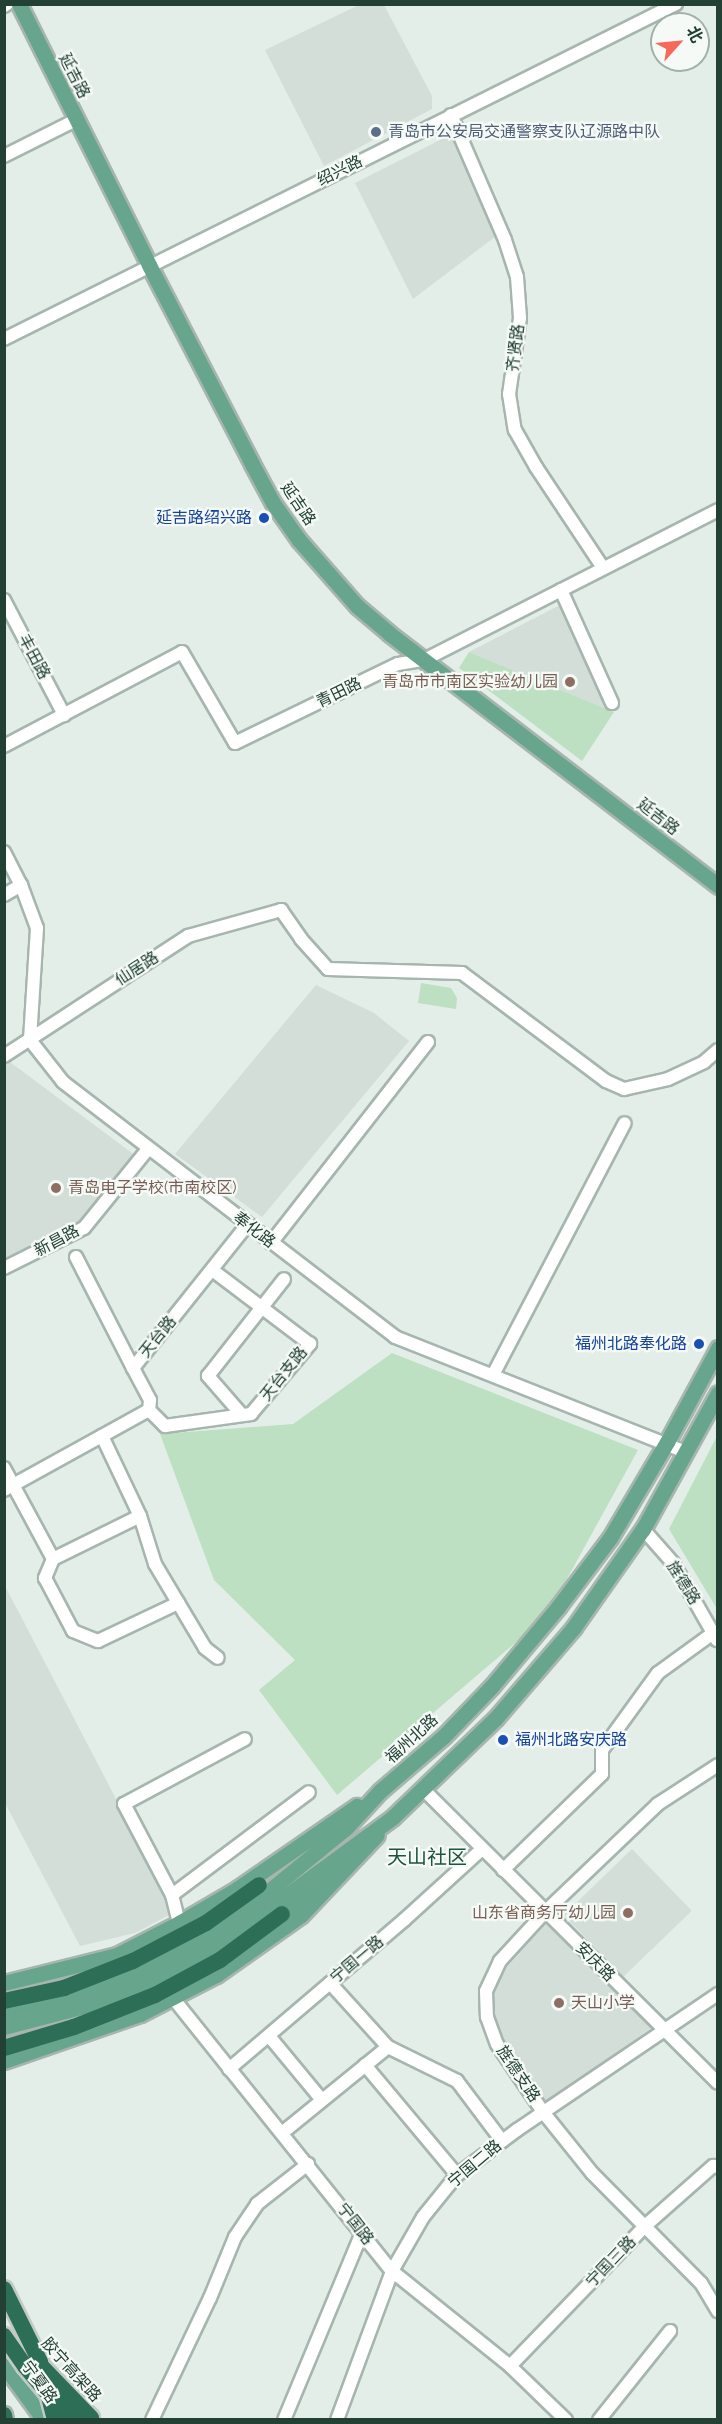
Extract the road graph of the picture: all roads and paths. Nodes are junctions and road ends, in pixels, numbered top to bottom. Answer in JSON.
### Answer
{"nodes":[{"id":1,"x":19,"y":4,"type":"edge"},
{"id":2,"x":676,"y":4,"type":"edge"},
{"id":3,"x":452,"y":116,"type":"junction"},
{"id":4,"x":76,"y":120,"type":"junction"},
{"id":5,"x":4,"y":156,"type":"edge"},
{"id":6,"x":148,"y":265,"type":"junction"},
{"id":7,"x":6,"y":334,"type":"edge"},
{"id":8,"x":717,"y":510,"type":"edge"},
{"id":9,"x":603,"y":568,"type":"junction"},
{"id":10,"x":561,"y":590,"type":"junction"},
{"id":11,"x":4,"y":600,"type":"edge"},
{"id":12,"x":424,"y":660,"type":"junction"},
{"id":13,"x":612,"y":703,"type":"dead end"},
{"id":14,"x":64,"y":715,"type":"junction"},
{"id":15,"x":4,"y":746,"type":"edge"},
{"id":16,"x":4,"y":852,"type":"edge"},
{"id":17,"x":21,"y":885,"type":"junction"},
{"id":18,"x":717,"y":886,"type":"edge"},
{"id":19,"x":4,"y":895,"type":"edge"},
{"id":20,"x":30,"y":1040,"type":"junction"},
{"id":21,"x":428,"y":1042,"type":"dead end"},
{"id":22,"x":717,"y":1050,"type":"edge"},
{"id":23,"x":4,"y":1056,"type":"edge"},
{"id":24,"x":625,"y":1123,"type":"dead end"},
{"id":25,"x":148,"y":1149,"type":"junction"},
{"id":26,"x":247,"y":1225,"type":"junction"},
{"id":27,"x":271,"y":1243,"type":"junction"},
{"id":28,"x":76,"y":1257,"type":"dead end"},
{"id":29,"x":4,"y":1268,"type":"edge"},
{"id":30,"x":212,"y":1270,"type":"junction"},
{"id":31,"x":284,"y":1279,"type":"dead end"},
{"id":32,"x":261,"y":1307,"type":"junction"},
{"id":33,"x":717,"y":1348,"type":"edge"},
{"id":34,"x":133,"y":1368,"type":"junction"},
{"id":35,"x":493,"y":1375,"type":"junction"},
{"id":36,"x":717,"y":1393,"type":"edge"},
{"id":37,"x":149,"y":1410,"type":"junction"},
{"id":38,"x":242,"y":1415,"type":"junction"},
{"id":39,"x":102,"y":1436,"type":"junction"},
{"id":40,"x":667,"y":1442,"type":"junction"},
{"id":41,"x":686,"y":1452,"type":"junction"},
{"id":42,"x":4,"y":1468,"type":"edge"},
{"id":43,"x":9,"y":1487,"type":"edge"},
{"id":44,"x":140,"y":1516,"type":"junction"},
{"id":45,"x":643,"y":1529,"type":"junction"},
{"id":46,"x":53,"y":1559,"type":"junction"},
{"id":47,"x":178,"y":1603,"type":"junction"},
{"id":48,"x":715,"y":1637,"type":"edge"},
{"id":49,"x":218,"y":1658,"type":"dead end"},
{"id":50,"x":245,"y":1739,"type":"dead end"},
{"id":51,"x":717,"y":1765,"type":"edge"},
{"id":52,"x":423,"y":1789,"type":"junction"},
{"id":53,"x":380,"y":1791,"type":"junction"},
{"id":54,"x":309,"y":1792,"type":"dead end"},
{"id":55,"x":344,"y":1816,"type":"junction"},
{"id":56,"x":393,"y":1817,"type":"junction"},
{"id":57,"x":482,"y":1849,"type":"junction"},
{"id":58,"x":364,"y":1850,"type":"junction"},
{"id":59,"x":503,"y":1870,"type":"junction"},
{"id":60,"x":259,"y":1885,"type":"joint"},
{"id":61,"x":172,"y":1895,"type":"junction"},
{"id":62,"x":545,"y":1912,"type":"junction"},
{"id":63,"x":282,"y":1914,"type":"joint"},
{"id":64,"x":179,"y":1923,"type":"junction"},
{"id":65,"x":5,"y":1983,"type":"edge"},
{"id":66,"x":330,"y":1983,"type":"junction"},
{"id":67,"x":717,"y":1994,"type":"edge"},
{"id":68,"x":173,"y":1998,"type":"junction"},
{"id":69,"x":4,"y":2001,"type":"edge"},
{"id":70,"x":5,"y":2023,"type":"edge"},
{"id":71,"x":663,"y":2029,"type":"junction"},
{"id":72,"x":269,"y":2036,"type":"junction"},
{"id":73,"x":388,"y":2047,"type":"junction"},
{"id":74,"x":4,"y":2048,"type":"edge"},
{"id":75,"x":4,"y":2061,"type":"edge"},
{"id":76,"x":365,"y":2065,"type":"junction"},
{"id":77,"x":229,"y":2069,"type":"junction"},
{"id":78,"x":717,"y":2083,"type":"edge"},
{"id":79,"x":322,"y":2100,"type":"junction"},
{"id":80,"x":543,"y":2112,"type":"junction"},
{"id":81,"x":282,"y":2133,"type":"junction"},
{"id":82,"x":502,"y":2141,"type":"junction"},
{"id":83,"x":308,"y":2164,"type":"junction"},
{"id":84,"x":717,"y":2167,"type":"edge"},
{"id":85,"x":457,"y":2175,"type":"junction"},
{"id":86,"x":645,"y":2226,"type":"junction"},
{"id":87,"x":362,"y":2233,"type":"junction"},
{"id":88,"x":392,"y":2271,"type":"junction"},
{"id":89,"x":4,"y":2278,"type":"edge"},
{"id":90,"x":4,"y":2289,"type":"edge"},
{"id":91,"x":4,"y":2298,"type":"edge"},
{"id":92,"x":717,"y":2311,"type":"edge"},
{"id":93,"x":4,"y":2314,"type":"edge"},
{"id":94,"x":670,"y":2331,"type":"dead end"},
{"id":95,"x":4,"y":2336,"type":"edge"},
{"id":96,"x":39,"y":2353,"type":"junction"},
{"id":97,"x":4,"y":2365,"type":"edge"},
{"id":98,"x":510,"y":2366,"type":"junction"},
{"id":99,"x":4,"y":2415,"type":"edge"},
{"id":100,"x":5,"y":2420,"type":"edge"},
{"id":101,"x":45,"y":2420,"type":"edge"},
{"id":102,"x":55,"y":2420,"type":"edge"},
{"id":103,"x":68,"y":2420,"type":"edge"},
{"id":104,"x":74,"y":2420,"type":"edge"},
{"id":105,"x":93,"y":2420,"type":"edge"},
{"id":106,"x":102,"y":2420,"type":"edge"},
{"id":107,"x":152,"y":2420,"type":"edge"},
{"id":108,"x":284,"y":2420,"type":"edge"},
{"id":109,"x":337,"y":2420,"type":"edge"},
{"id":110,"x":566,"y":2420,"type":"edge"},
{"id":111,"x":599,"y":2420,"type":"edge"}],
"edges":[{"from":1,"to":4,"type":"main road","name":"延吉路"},
{"from":2,"to":3,"type":"street","name":"绍兴路"},
{"from":3,"to":6,"type":"street","name":"绍兴路"},
{"from":3,"to":9,"type":"street","name":"齐贤路"},
{"from":4,"to":5,"type":"street"},
{"from":4,"to":6,"type":"main road","name":"延吉路"},
{"from":6,"to":7,"type":"street","name":"绍兴路"},
{"from":6,"to":12,"type":"main road","name":"延吉路"},
{"from":8,"to":9,"type":"street","name":"青田路"},
{"from":9,"to":10,"type":"street","name":"青田路"},
{"from":10,"to":12,"type":"street","name":"青田路"},
{"from":10,"to":13,"type":"street"},
{"from":11,"to":14,"type":"street","name":"丰田路"},
{"from":12,"to":14,"type":"street","name":"青田路"},
{"from":12,"to":18,"type":"main road","name":"延吉路"},
{"from":14,"to":15,"type":"street","name":"青田路"},
{"from":16,"to":17,"type":"street"},
{"from":17,"to":19,"type":"street"},
{"from":17,"to":20,"type":"street"},
{"from":20,"to":22,"type":"street","name":"仙居路"},
{"from":20,"to":23,"type":"street","name":"仙居路"},
{"from":20,"to":25,"type":"street","name":"奉化路"},
{"from":21,"to":27,"type":"street"},
{"from":24,"to":35,"type":"street"},
{"from":25,"to":26,"type":"street","name":"奉化路"},
{"from":25,"to":29,"type":"street","name":"新昌路"},
{"from":26,"to":27,"type":"street","name":"奉化路"},
{"from":26,"to":30,"type":"street","name":"天台路"},
{"from":27,"to":35,"type":"street","name":"奉化路"},
{"from":28,"to":34,"type":"street"},
{"from":30,"to":32,"type":"street","name":"天台支路"},
{"from":30,"to":34,"type":"street","name":"天台路"},
{"from":31,"to":32,"type":"street"},
{"from":32,"to":38,"type":"street"},
{"from":32,"to":38,"type":"street","name":"天台支路"},
{"from":33,"to":40,"type":"main road","name":"福州北路"},
{"from":34,"to":37,"type":"street","name":"天台路"},
{"from":35,"to":40,"type":"street","name":"奉化路"},
{"from":36,"to":41,"type":"main road","name":"福州北路"},
{"from":37,"to":38,"type":"street","name":"天台支路"},
{"from":37,"to":39,"type":"street"},
{"from":39,"to":43,"type":"street"},
{"from":39,"to":44,"type":"street"},
{"from":40,"to":41,"type":"street","name":"奉化路"},
{"from":40,"to":53,"type":"main road","name":"福州北路"},
{"from":41,"to":45,"type":"main road","name":"福州北路"},
{"from":42,"to":43,"type":"street"},
{"from":43,"to":46,"type":"street"},
{"from":44,"to":46,"type":"street"},
{"from":44,"to":47,"type":"street"},
{"from":45,"to":48,"type":"street","name":"旌德路"},
{"from":45,"to":52,"type":"main road","name":"福州北路"},
{"from":46,"to":47,"type":"street"},
{"from":47,"to":49,"type":"street"},
{"from":48,"to":59,"type":"street"},
{"from":50,"to":61,"type":"street"},
{"from":51,"to":62,"type":"street","name":"旌德支路"},
{"from":52,"to":56,"type":"main road","name":"福州北路"},
{"from":52,"to":57,"type":"street","name":"安庆路"},
{"from":53,"to":55,"type":"main road"},
{"from":53,"to":70,"type":"main road","name":"福州北路"},
{"from":54,"to":61,"type":"street"},
{"from":55,"to":60,"type":"main road"},
{"from":55,"to":64,"type":"main road"},
{"from":56,"to":58,"type":"main road"},
{"from":56,"to":70,"type":"main road","name":"福州北路"},
{"from":57,"to":59,"type":"street","name":"安庆路"},
{"from":57,"to":66,"type":"street","name":"宁国一路"},
{"from":58,"to":63,"type":"main road"},
{"from":58,"to":68,"type":"main road"},
{"from":59,"to":62,"type":"street","name":"安庆路"},
{"from":60,"to":69,"type":"highway"},
{"from":61,"to":64,"type":"street"},
{"from":62,"to":71,"type":"street","name":"安庆路"},
{"from":62,"to":80,"type":"street","name":"旌德支路"},
{"from":63,"to":74,"type":"highway"},
{"from":64,"to":65,"type":"main road"},
{"from":66,"to":72,"type":"street","name":"宁国一路"},
{"from":66,"to":73,"type":"street"},
{"from":67,"to":71,"type":"street","name":"宁国二路"},
{"from":68,"to":75,"type":"main road"},
{"from":68,"to":77,"type":"street","name":"宁国路"},
{"from":71,"to":78,"type":"street","name":"安庆路"},
{"from":71,"to":80,"type":"street","name":"宁国二路"},
{"from":72,"to":77,"type":"street","name":"宁国一路"},
{"from":72,"to":79,"type":"street"},
{"from":73,"to":76,"type":"street"},
{"from":73,"to":82,"type":"street"},
{"from":76,"to":79,"type":"street"},
{"from":76,"to":85,"type":"street"},
{"from":77,"to":81,"type":"street","name":"宁国路"},
{"from":79,"to":81,"type":"street"},
{"from":80,"to":82,"type":"street","name":"宁国二路"},
{"from":80,"to":86,"type":"street","name":"旌德支路"},
{"from":81,"to":83,"type":"street","name":"宁国路"},
{"from":82,"to":85,"type":"street","name":"宁国二路"},
{"from":83,"to":87,"type":"street","name":"宁国路"},
{"from":83,"to":107,"type":"street"},
{"from":84,"to":86,"type":"street","name":"宁国三路"},
{"from":85,"to":88,"type":"street","name":"宁国二路"},
{"from":86,"to":92,"type":"street","name":"旌德支路"},
{"from":86,"to":98,"type":"street","name":"宁国三路"},
{"from":87,"to":88,"type":"street","name":"宁国路"},
{"from":87,"to":108,"type":"street"},
{"from":88,"to":98,"type":"street","name":"宁国路"},
{"from":88,"to":109,"type":"street","name":"宁国二路"},
{"from":89,"to":96,"type":"main road","name":"宁夏路"},
{"from":90,"to":102,"type":"highway","bridge":true},
{"from":91,"to":96,"type":"main road","name":"宁夏路"},
{"from":93,"to":105,"type":"highway","name":"胶宁高架路","bridge":true},
{"from":94,"to":111,"type":"street"},
{"from":95,"to":104,"type":"highway","name":"胶宁高架路","bridge":true},
{"from":96,"to":103,"type":"main road","name":"宁夏路"},
{"from":96,"to":106,"type":"main road"},
{"from":97,"to":101,"type":"main road","name":"宁夏路"},
{"from":98,"to":110,"type":"street","name":"宁国路"},
{"from":99,"to":100,"type":"highway"}]}
